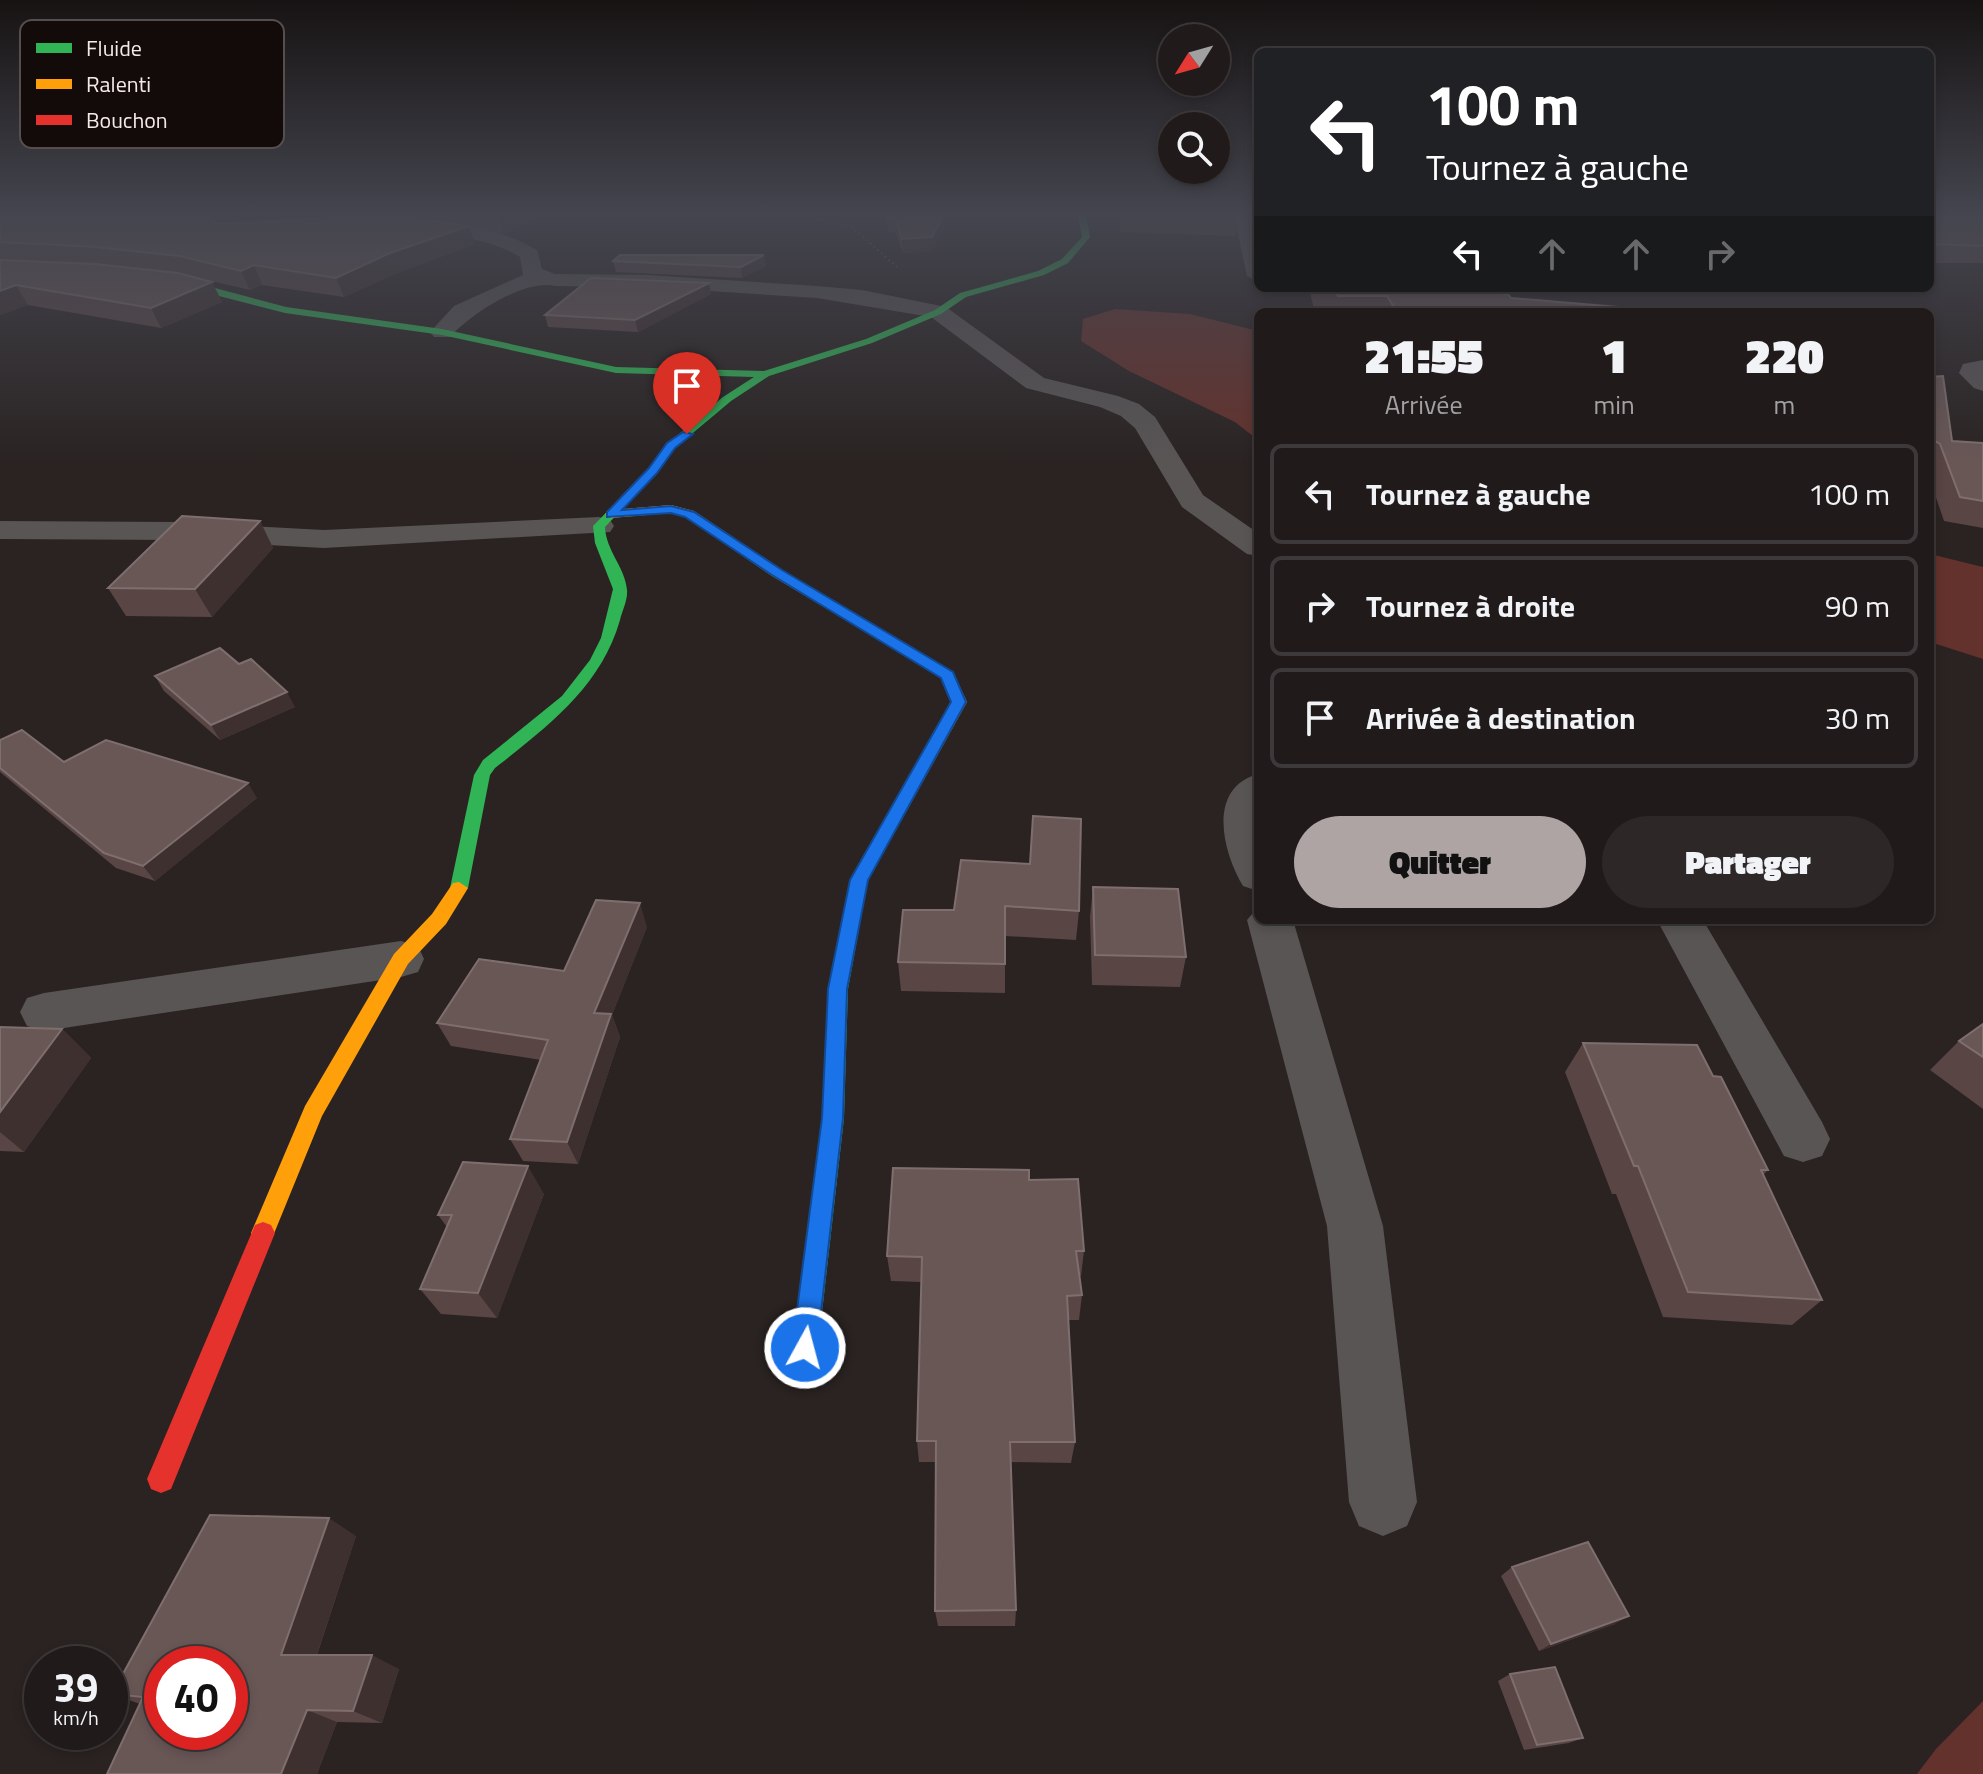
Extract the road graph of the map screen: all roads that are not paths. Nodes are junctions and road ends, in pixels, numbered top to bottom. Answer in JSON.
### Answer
{"nodes":[{"id":1,"x":240,"y":298,"type":"edge"},
{"id":2,"x":491,"y":298,"type":"edge"},
{"id":3,"x":866,"y":298,"type":"edge"},
{"id":4,"x":959,"y":298,"type":"edge"},
{"id":5,"x":938,"y":312,"type":"junction"},
{"id":6,"x":442,"y":332,"type":"junction"},
{"id":7,"x":1983,"y":367,"type":"edge"},
{"id":8,"x":765,"y":374,"type":"junction"},
{"id":9,"x":1983,"y":383,"type":"edge"},
{"id":10,"x":605,"y":520,"type":"junction"},
{"id":11,"x":0,"y":530,"type":"edge"},
{"id":12,"x":1254,"y":544,"type":"edge"},
{"id":13,"x":1254,"y":790,"type":"edge"},
{"id":14,"x":1254,"y":860,"type":"edge"},
{"id":15,"x":1271,"y":924,"type":"edge"},
{"id":16,"x":1682,"y":924,"type":"edge"},
{"id":17,"x":401,"y":959,"type":"junction"},
{"id":18,"x":44,"y":1012,"type":"dead end"},
{"id":19,"x":1803,"y":1139,"type":"dead end"},
{"id":20,"x":805,"y":1348,"type":"dead end"},
{"id":21,"x":161,"y":1479,"type":"dead end"},
{"id":22,"x":1383,"y":1502,"type":"dead end"}],
"edges":[{"from":1,"to":6,"type":"street"},
{"from":2,"to":6,"type":"street"},
{"from":3,"to":5,"type":"street"},
{"from":4,"to":5,"type":"street"},
{"from":5,"to":8,"type":"street"},
{"from":5,"to":12,"type":"street"},
{"from":6,"to":8,"type":"street"},
{"from":7,"to":9,"type":"street"},
{"from":8,"to":10,"type":"street"},
{"from":10,"to":11,"type":"street"},
{"from":10,"to":17,"type":"street"},
{"from":10,"to":20,"type":"street"},
{"from":13,"to":14,"type":"street"},
{"from":15,"to":22,"type":"street"},
{"from":16,"to":19,"type":"street"},
{"from":17,"to":18,"type":"street"},
{"from":17,"to":21,"type":"street"}]}
